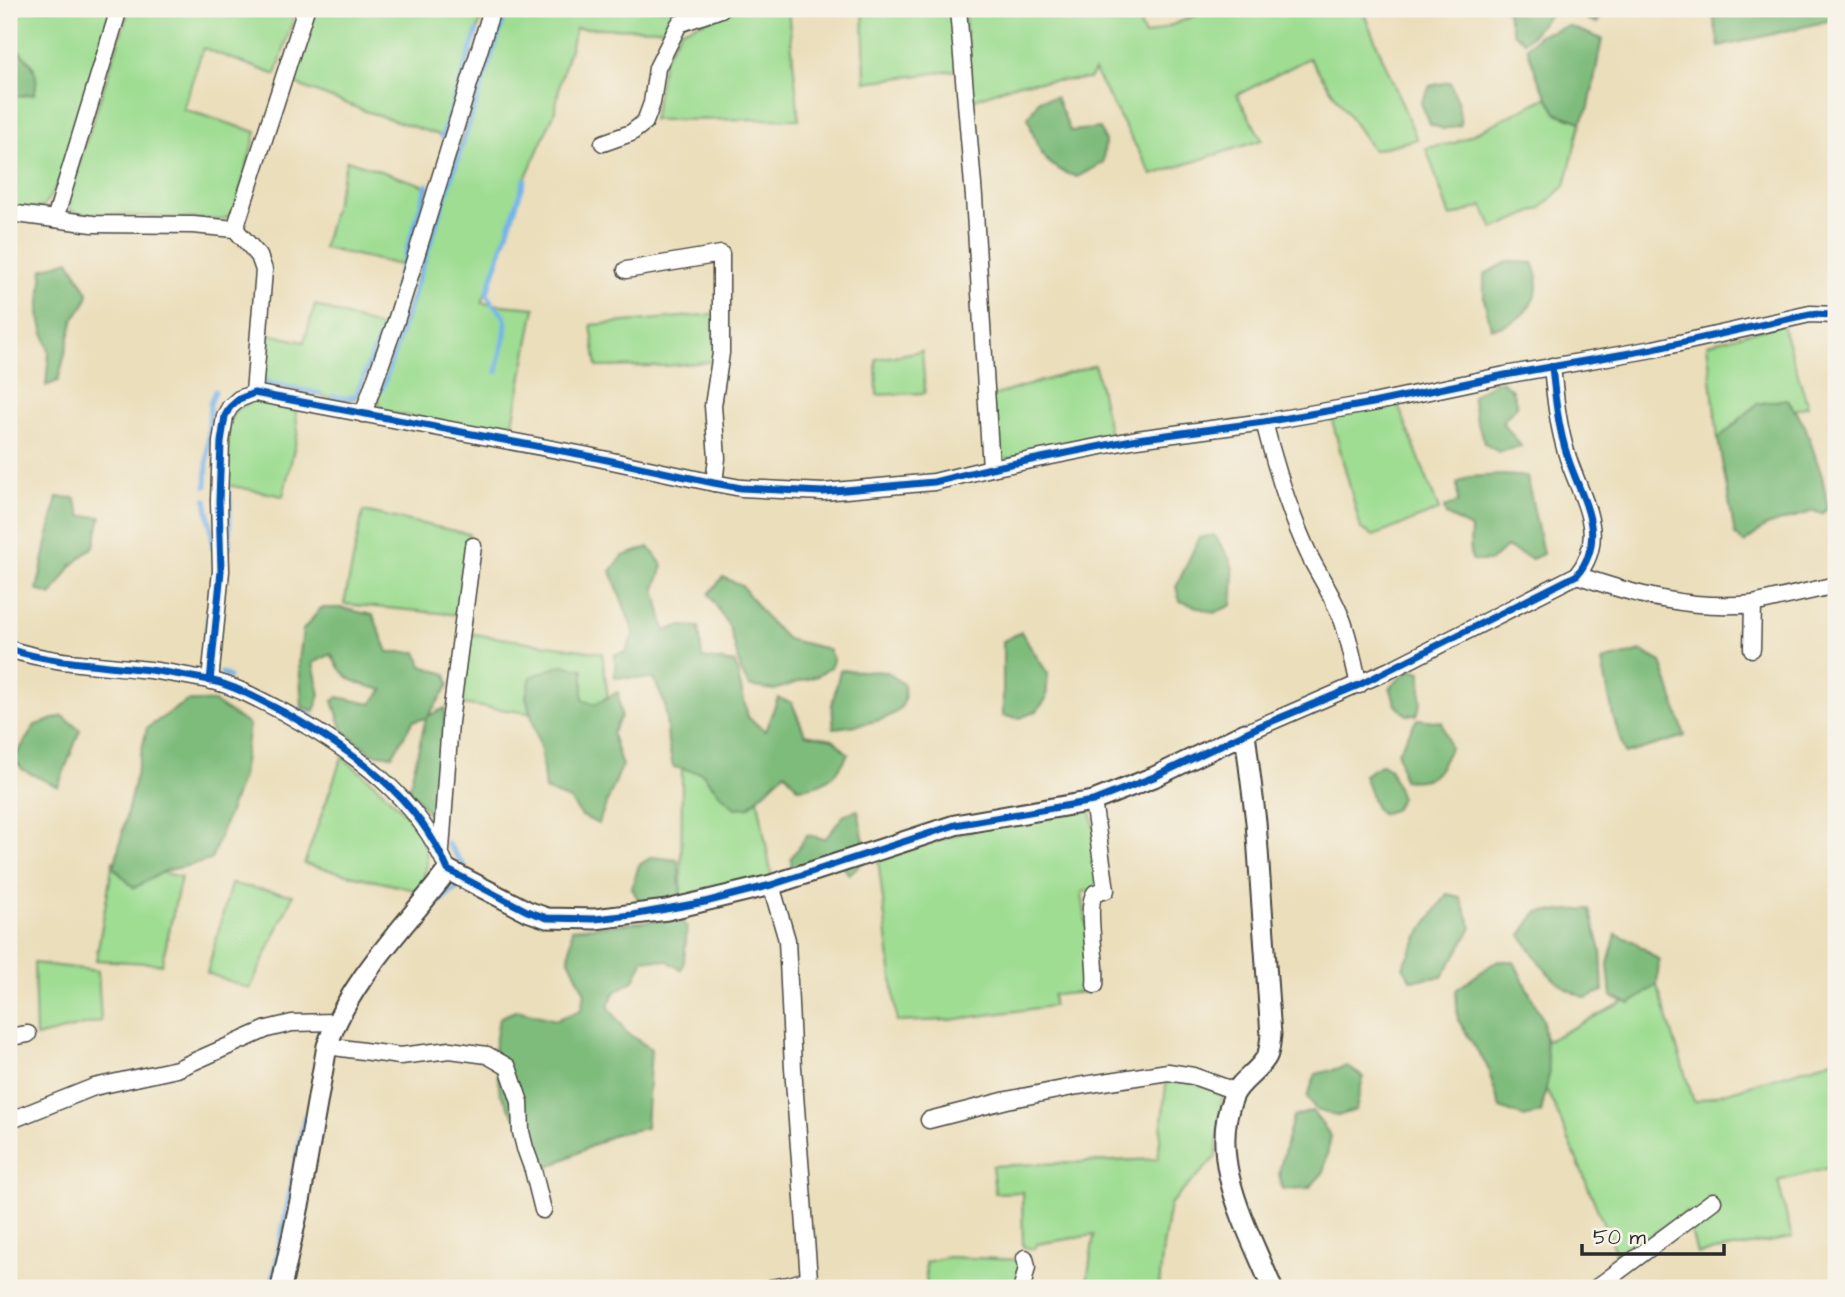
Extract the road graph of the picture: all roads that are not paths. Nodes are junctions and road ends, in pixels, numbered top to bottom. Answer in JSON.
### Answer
{"nodes":[{"id":1,"x":119,"y":9,"type":"edge"},
{"id":2,"x":306,"y":9,"type":"edge"},
{"id":3,"x":492,"y":9,"type":"edge"},
{"id":4,"x":721,"y":9,"type":"edge"},
{"id":5,"x":958,"y":9,"type":"edge"},
{"id":6,"x":603,"y":143,"type":"dead end"},
{"id":7,"x":9,"y":214,"type":"edge"},
{"id":8,"x":55,"y":219,"type":"junction"},
{"id":9,"x":235,"y":229,"type":"junction"},
{"id":10,"x":626,"y":270,"type":"dead end"},
{"id":11,"x":1836,"y":315,"type":"edge"},
{"id":12,"x":1552,"y":366,"type":"junction"},
{"id":13,"x":254,"y":393,"type":"junction"},
{"id":14,"x":363,"y":414,"type":"junction"},
{"id":15,"x":1264,"y":422,"type":"junction"},
{"id":16,"x":992,"y":468,"type":"junction"},
{"id":17,"x":714,"y":483,"type":"junction"},
{"id":18,"x":473,"y":546,"type":"dead end"},
{"id":19,"x":1577,"y":575,"type":"junction"},
{"id":20,"x":1836,"y":585,"type":"edge"},
{"id":21,"x":1753,"y":604,"type":"junction"},
{"id":22,"x":9,"y":649,"type":"edge"},
{"id":23,"x":1752,"y":649,"type":"dead end"},
{"id":24,"x":211,"y":681,"type":"junction"},
{"id":25,"x":1359,"y":685,"type":"junction"},
{"id":26,"x":1245,"y":733,"type":"junction"},
{"id":27,"x":1093,"y":801,"type":"junction"},
{"id":28,"x":441,"y":850,"type":"junction"},
{"id":29,"x":448,"y":870,"type":"junction"},
{"id":30,"x":771,"y":885,"type":"junction"},
{"id":31,"x":1095,"y":985,"type":"dead end"},
{"id":32,"x":335,"y":1022,"type":"junction"},
{"id":33,"x":28,"y":1034,"type":"dead end"},
{"id":34,"x":9,"y":1037,"type":"edge"},
{"id":35,"x":327,"y":1046,"type":"junction"},
{"id":36,"x":1235,"y":1091,"type":"junction"},
{"id":37,"x":929,"y":1120,"type":"dead end"},
{"id":38,"x":9,"y":1121,"type":"edge"},
{"id":39,"x":1713,"y":1201,"type":"dead end"},
{"id":40,"x":543,"y":1210,"type":"dead end"},
{"id":41,"x":1025,"y":1258,"type":"dead end"},
{"id":42,"x":812,"y":1284,"type":"edge"},
{"id":43,"x":281,"y":1288,"type":"edge"},
{"id":44,"x":771,"y":1288,"type":"edge"},
{"id":45,"x":1022,"y":1288,"type":"edge"},
{"id":46,"x":1272,"y":1288,"type":"edge"},
{"id":47,"x":1595,"y":1288,"type":"edge"}],
"edges":[{"from":1,"to":8,"type":"street"},
{"from":2,"to":9,"type":"street"},
{"from":3,"to":14,"type":"street"},
{"from":4,"to":6,"type":"street"},
{"from":5,"to":16,"type":"street"},
{"from":7,"to":8,"type":"street"},
{"from":8,"to":9,"type":"street"},
{"from":9,"to":13,"type":"street"},
{"from":10,"to":17,"type":"street"},
{"from":11,"to":12,"type":"street"},
{"from":12,"to":15,"type":"street"},
{"from":12,"to":19,"type":"street"},
{"from":13,"to":14,"type":"street"},
{"from":13,"to":24,"type":"street"},
{"from":14,"to":17,"type":"street"},
{"from":15,"to":16,"type":"street"},
{"from":15,"to":25,"type":"street"},
{"from":16,"to":17,"type":"street"},
{"from":18,"to":28,"type":"street"},
{"from":19,"to":21,"type":"street"},
{"from":19,"to":25,"type":"street"},
{"from":20,"to":21,"type":"street"},
{"from":21,"to":23,"type":"street"},
{"from":22,"to":24,"type":"street"},
{"from":24,"to":28,"type":"street"},
{"from":25,"to":26,"type":"street"},
{"from":26,"to":27,"type":"street"},
{"from":26,"to":36,"type":"street"},
{"from":27,"to":30,"type":"street"},
{"from":27,"to":31,"type":"street"},
{"from":28,"to":29,"type":"street"},
{"from":29,"to":30,"type":"street"},
{"from":29,"to":32,"type":"street"},
{"from":30,"to":42,"type":"street"},
{"from":32,"to":35,"type":"street"},
{"from":32,"to":38,"type":"street"},
{"from":33,"to":34,"type":"street"},
{"from":35,"to":40,"type":"street"},
{"from":35,"to":43,"type":"street"},
{"from":36,"to":37,"type":"street"},
{"from":36,"to":46,"type":"street"},
{"from":39,"to":47,"type":"street"},
{"from":41,"to":45,"type":"street"},
{"from":42,"to":44,"type":"street"}]}
